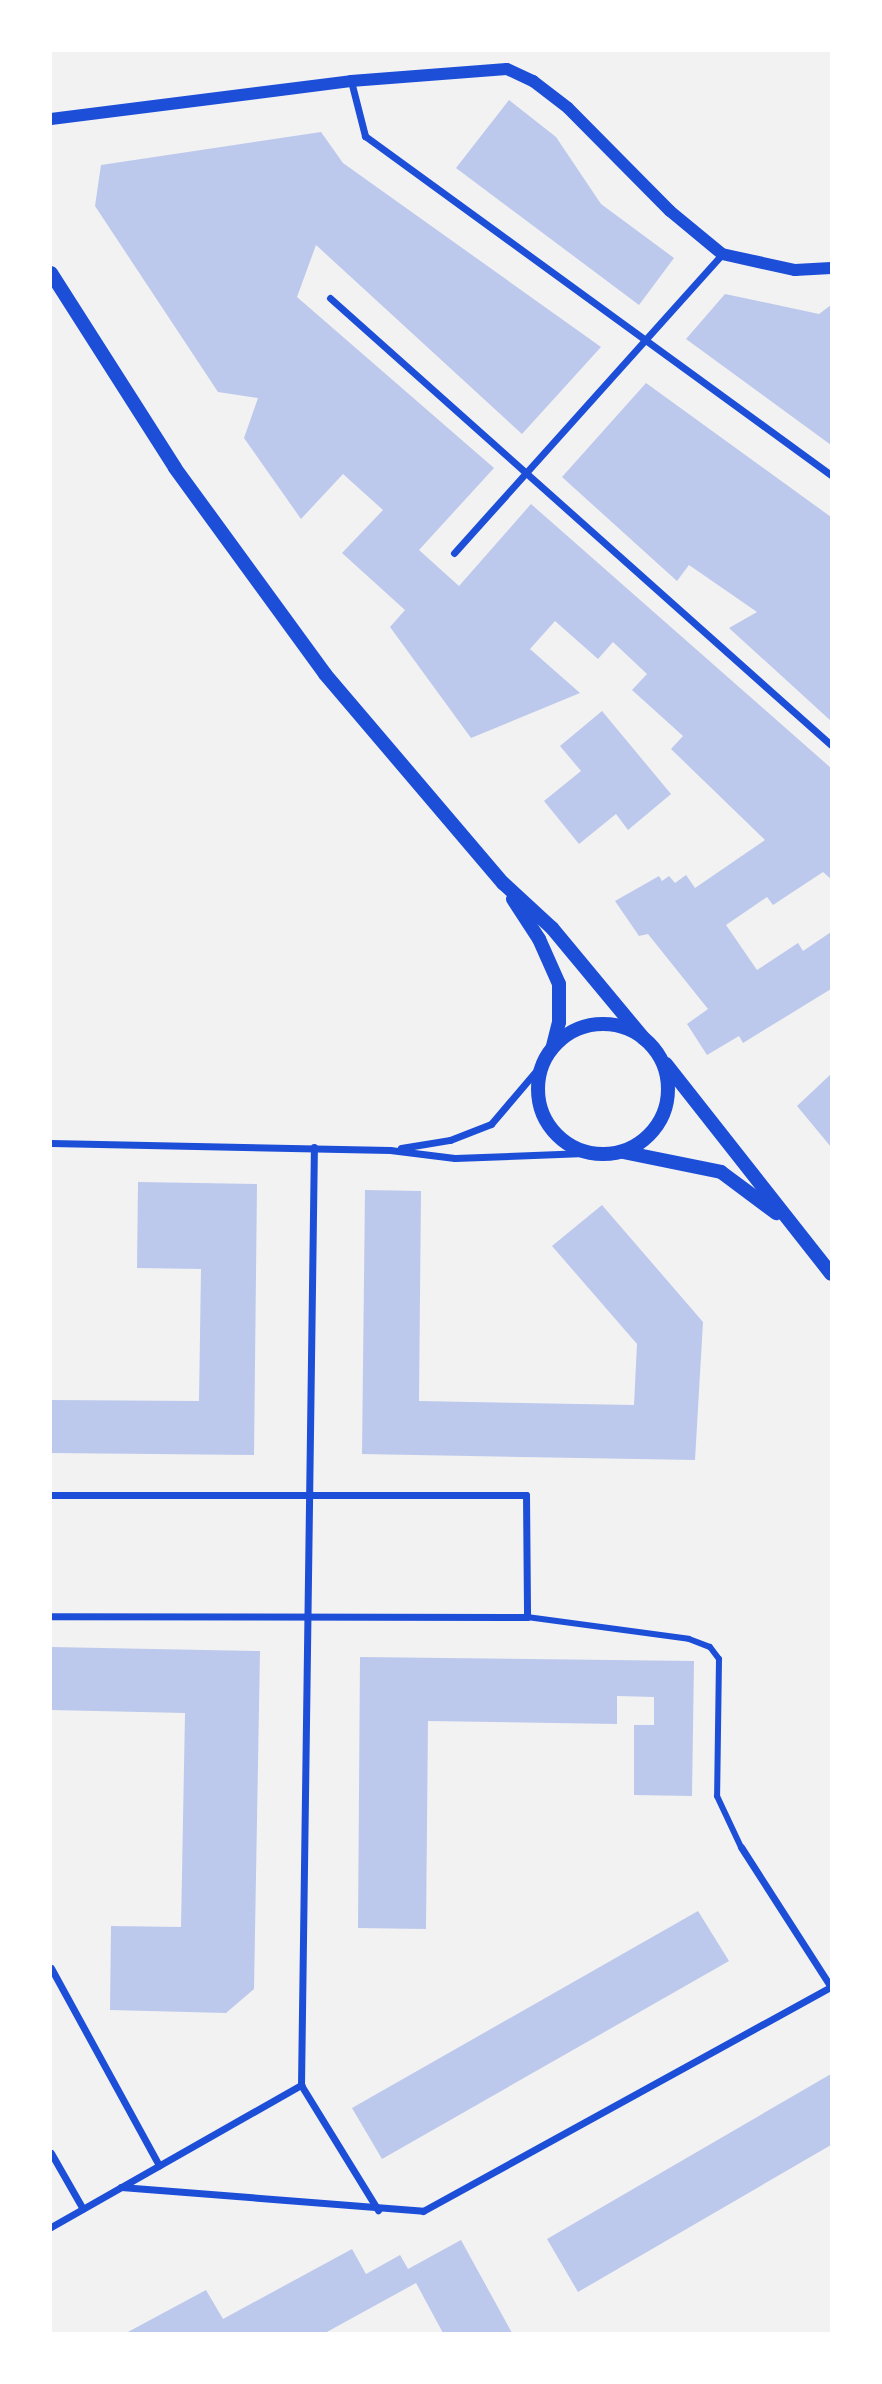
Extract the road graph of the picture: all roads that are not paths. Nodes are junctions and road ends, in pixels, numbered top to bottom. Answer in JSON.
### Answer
{"nodes":[{"id":1,"x":351,"y":81,"type":"junction"},
{"id":2,"x":51,"y":119,"type":"edge"},
{"id":3,"x":722,"y":254,"type":"junction"},
{"id":4,"x":831,"y":268,"type":"edge"},
{"id":5,"x":51,"y":273,"type":"edge"},
{"id":6,"x":330,"y":298,"type":"dead end"},
{"id":7,"x":645,"y":340,"type":"junction"},
{"id":8,"x":526,"y":472,"type":"junction"},
{"id":9,"x":831,"y":475,"type":"edge"},
{"id":10,"x":454,"y":553,"type":"dead end"},
{"id":11,"x":831,"y":745,"type":"edge"},
{"id":12,"x":503,"y":883,"type":"junction"},
{"id":13,"x":644,"y":1039,"type":"junction"},
{"id":14,"x":553,"y":1046,"type":"junction"},
{"id":15,"x":661,"y":1059,"type":"junction"},
{"id":16,"x":542,"y":1064,"type":"junction"},
{"id":17,"x":51,"y":1143,"type":"edge"},
{"id":18,"x":314,"y":1147,"type":"junction"},
{"id":19,"x":390,"y":1150,"type":"junction"},
{"id":20,"x":623,"y":1152,"type":"junction"},
{"id":21,"x":585,"y":1153,"type":"junction"},
{"id":22,"x":786,"y":1221,"type":"junction"},
{"id":23,"x":831,"y":1274,"type":"edge"},
{"id":24,"x":51,"y":1495,"type":"edge"},
{"id":25,"x":309,"y":1495,"type":"junction"},
{"id":26,"x":51,"y":1616,"type":"edge"},
{"id":27,"x":307,"y":1616,"type":"junction"},
{"id":28,"x":527,"y":1616,"type":"junction"},
{"id":29,"x":741,"y":1847,"type":"joint"},
{"id":30,"x":51,"y":1968,"type":"edge"},
{"id":31,"x":831,"y":1987,"type":"edge"},
{"id":32,"x":301,"y":2085,"type":"junction"},
{"id":33,"x":51,"y":2153,"type":"edge"},
{"id":34,"x":159,"y":2165,"type":"junction"},
{"id":35,"x":121,"y":2187,"type":"junction"},
{"id":36,"x":83,"y":2209,"type":"junction"},
{"id":37,"x":378,"y":2210,"type":"junction"},
{"id":38,"x":51,"y":2227,"type":"edge"}],
"edges":[{"from":1,"to":2,"type":"street"},
{"from":1,"to":3,"type":"street"},
{"from":1,"to":7,"type":"street"},
{"from":3,"to":4,"type":"street"},
{"from":3,"to":7,"type":"street"},
{"from":5,"to":12,"type":"main road"},
{"from":6,"to":8,"type":"street"},
{"from":7,"to":8,"type":"street"},
{"from":7,"to":9,"type":"street"},
{"from":8,"to":10,"type":"street"},
{"from":8,"to":11,"type":"street"},
{"from":12,"to":13,"type":"main road"},
{"from":12,"to":14,"type":"main road"},
{"from":13,"to":14,"type":"main road"},
{"from":13,"to":15,"type":"main road"},
{"from":14,"to":16,"type":"main road"},
{"from":15,"to":20,"type":"main road"},
{"from":15,"to":22,"type":"main road"},
{"from":16,"to":19,"type":"street"},
{"from":16,"to":21,"type":"main road"},
{"from":17,"to":18,"type":"street"},
{"from":18,"to":19,"type":"street"},
{"from":18,"to":25,"type":"street"},
{"from":19,"to":21,"type":"street"},
{"from":20,"to":21,"type":"main road"},
{"from":20,"to":22,"type":"main road"},
{"from":22,"to":23,"type":"main road"},
{"from":24,"to":25,"type":"street"},
{"from":25,"to":27,"type":"street"},
{"from":25,"to":28,"type":"street"},
{"from":26,"to":27,"type":"street"},
{"from":27,"to":28,"type":"street"},
{"from":27,"to":32,"type":"street"},
{"from":28,"to":29,"type":"street"},
{"from":29,"to":31,"type":"street"},
{"from":30,"to":34,"type":"street"},
{"from":31,"to":37,"type":"street"},
{"from":32,"to":34,"type":"street"},
{"from":32,"to":37,"type":"street"},
{"from":33,"to":36,"type":"street"},
{"from":34,"to":35,"type":"street"},
{"from":35,"to":36,"type":"street"},
{"from":35,"to":37,"type":"street"},
{"from":36,"to":38,"type":"street"}]}
